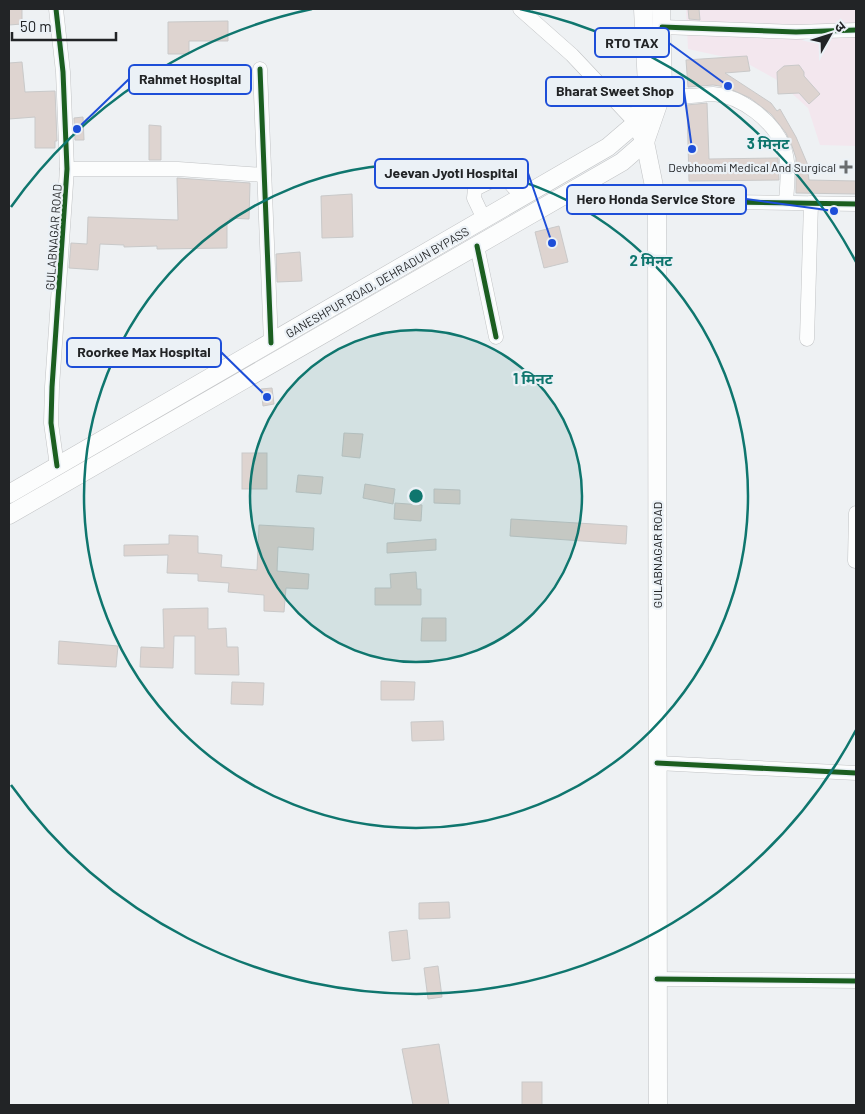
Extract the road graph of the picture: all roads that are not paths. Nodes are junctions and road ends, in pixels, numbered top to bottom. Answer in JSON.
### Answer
{"nodes":[{"id":1,"x":56,"y":9,"type":"edge"},
{"id":2,"x":520,"y":9,"type":"edge"},
{"id":3,"x":643,"y":9,"type":"edge"},
{"id":4,"x":661,"y":9,"type":"edge"},
{"id":5,"x":662,"y":27,"type":"junction"},
{"id":6,"x":856,"y":30,"type":"edge"},
{"id":7,"x":260,"y":70,"type":"dead end"},
{"id":8,"x":663,"y":90,"type":"junction"},
{"id":9,"x":636,"y":123,"type":"junction"},
{"id":10,"x":645,"y":142,"type":"junction"},
{"id":11,"x":67,"y":169,"type":"junction"},
{"id":12,"x":264,"y":175,"type":"junction"},
{"id":13,"x":522,"y":197,"type":"junction"},
{"id":14,"x":657,"y":201,"type":"junction"},
{"id":15,"x":786,"y":202,"type":"junction"},
{"id":16,"x":811,"y":203,"type":"junction"},
{"id":17,"x":856,"y":204,"type":"edge"},
{"id":18,"x":484,"y":219,"type":"junction"},
{"id":19,"x":477,"y":246,"type":"junction"},
{"id":20,"x":496,"y":338,"type":"dead end"},
{"id":21,"x":807,"y":338,"type":"dead end"},
{"id":22,"x":271,"y":343,"type":"junction"},
{"id":23,"x":57,"y":466,"type":"junction"},
{"id":24,"x":9,"y":494,"type":"edge"},
{"id":25,"x":856,"y":513,"type":"edge"},
{"id":26,"x":9,"y":515,"type":"edge"},
{"id":27,"x":855,"y":561,"type":"dead end"},
{"id":28,"x":657,"y":763,"type":"junction"},
{"id":29,"x":856,"y":773,"type":"edge"},
{"id":30,"x":657,"y":979,"type":"junction"},
{"id":31,"x":856,"y":981,"type":"edge"},
{"id":32,"x":658,"y":1105,"type":"edge"}],
"edges":[{"from":1,"to":11,"type":"street","name":"GULABNAGAR ROAD"},
{"from":2,"to":9,"type":"street"},
{"from":3,"to":9,"type":"main road"},
{"from":4,"to":5,"type":"main road"},
{"from":5,"to":6,"type":"street"},
{"from":5,"to":8,"type":"main road"},
{"from":7,"to":12,"type":"street"},
{"from":8,"to":10,"type":"main road"},
{"from":8,"to":15,"type":"street"},
{"from":9,"to":10,"type":"main road","name":"GULABNAGAR ROAD"},
{"from":9,"to":13,"type":"main road","name":"GANESHPUR ROAD, DEHRADUN BYPASS"},
{"from":10,"to":14,"type":"main road","name":"GULABNAGAR ROAD"},
{"from":10,"to":19,"type":"main road"},
{"from":11,"to":12,"type":"street"},
{"from":11,"to":23,"type":"street","name":"GULABNAGAR ROAD"},
{"from":12,"to":22,"type":"street"},
{"from":13,"to":18,"type":"main road","name":"GANESHPUR ROAD, DEHRADUN BYPASS"},
{"from":13,"to":18,"type":"street"},
{"from":14,"to":15,"type":"street"},
{"from":14,"to":28,"type":"main road","name":"GULABNAGAR ROAD"},
{"from":15,"to":16,"type":"street"},
{"from":16,"to":17,"type":"street"},
{"from":16,"to":21,"type":"street"},
{"from":18,"to":22,"type":"main road","name":"GANESHPUR ROAD, DEHRADUN BYPASS"},
{"from":19,"to":20,"type":"street"},
{"from":19,"to":26,"type":"main road"},
{"from":22,"to":23,"type":"main road","name":"GANESHPUR ROAD, DEHRADUN BYPASS"},
{"from":23,"to":24,"type":"main road","name":"GANESHPUR ROAD, DEHRADUN BYPASS"},
{"from":25,"to":27,"type":"street"},
{"from":28,"to":29,"type":"street"},
{"from":28,"to":30,"type":"main road","name":"GULABNAGAR ROAD"},
{"from":30,"to":31,"type":"street"},
{"from":30,"to":32,"type":"main road","name":"GULABNAGAR ROAD"}]}
